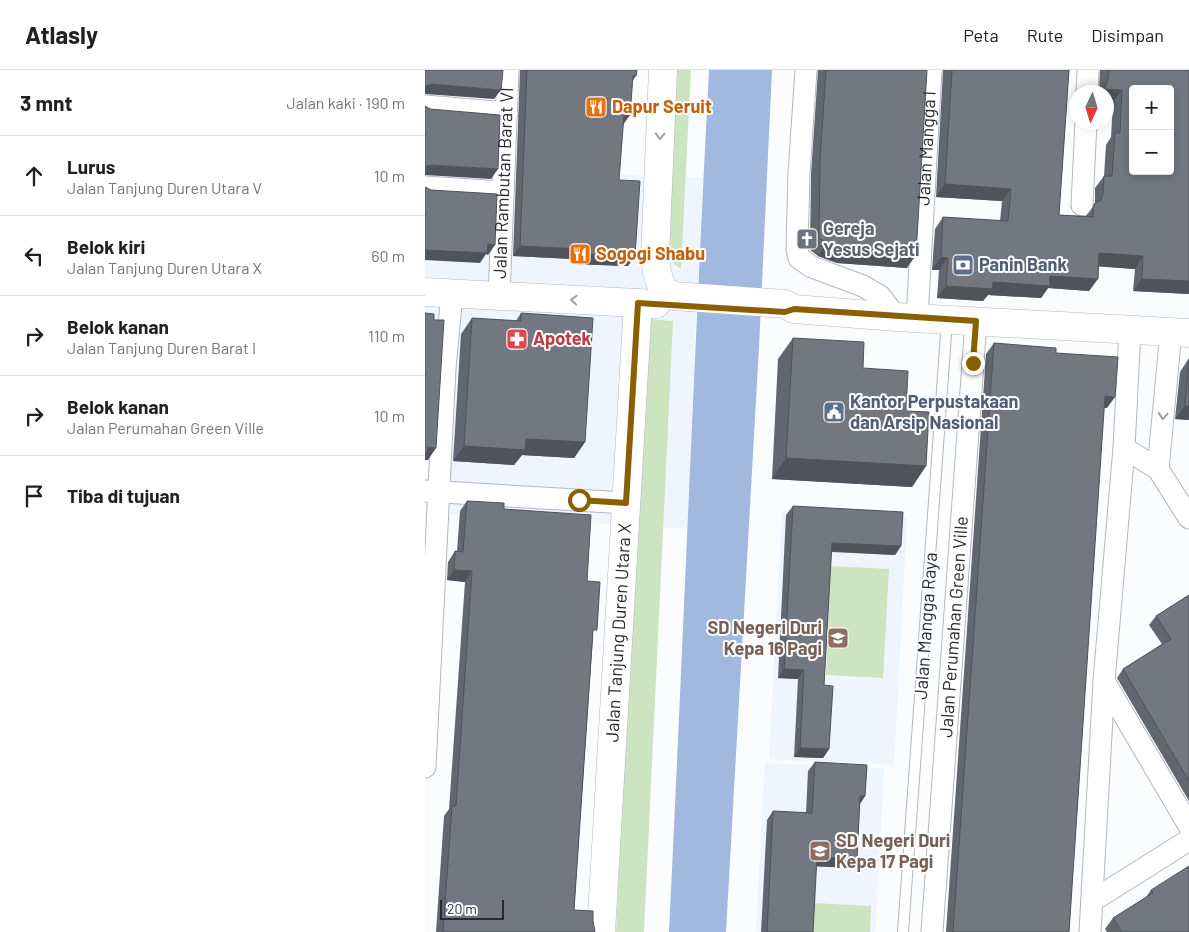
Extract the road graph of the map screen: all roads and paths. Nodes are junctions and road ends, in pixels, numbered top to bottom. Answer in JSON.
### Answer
{"nodes":[{"id":1,"x":509,"y":70,"type":"edge"},
{"id":2,"x":663,"y":70,"type":"edge"},
{"id":3,"x":806,"y":70,"type":"edge"},
{"id":4,"x":931,"y":70,"type":"edge"},
{"id":5,"x":1089,"y":70,"type":"edge"},
{"id":6,"x":1088,"y":85,"type":"edge"},
{"id":7,"x":425,"y":106,"type":"edge"},
{"id":8,"x":507,"y":112,"type":"junction"},
{"id":9,"x":1086,"y":130,"type":"edge"},
{"id":10,"x":425,"y":187,"type":"edge"},
{"id":11,"x":503,"y":192,"type":"junction"},
{"id":12,"x":1083,"y":205,"type":"dead end"},
{"id":13,"x":655,"y":256,"type":"junction"},
{"id":14,"x":425,"y":292,"type":"edge"},
{"id":15,"x":452,"y":294,"type":"junction"},
{"id":16,"x":499,"y":297,"type":"junction"},
{"id":17,"x":675,"y":300,"type":"junction"},
{"id":18,"x":630,"y":303,"type":"junction"},
{"id":19,"x":906,"y":317,"type":"junction"},
{"id":20,"x":947,"y":320,"type":"junction"},
{"id":21,"x":976,"y":321,"type":"junction"},
{"id":22,"x":1129,"y":330,"type":"junction"},
{"id":23,"x":1180,"y":333,"type":"edge"},
{"id":24,"x":1125,"y":448,"type":"junction"},
{"id":25,"x":1159,"y":469,"type":"junction"},
{"id":26,"x":432,"y":492,"type":"edge"},
{"id":27,"x":626,"y":503,"type":"junction"},
{"id":28,"x":1189,"y":518,"type":"edge"},
{"id":29,"x":428,"y":663,"type":"edge"},
{"id":30,"x":1104,"y":681,"type":"junction"},
{"id":31,"x":425,"y":767,"type":"edge"},
{"id":32,"x":1189,"y":826,"type":"edge"},
{"id":33,"x":1189,"y":840,"type":"edge"},
{"id":34,"x":1092,"y":901,"type":"junction"},
{"id":35,"x":601,"y":932,"type":"edge"},
{"id":36,"x":903,"y":932,"type":"edge"},
{"id":37,"x":932,"y":932,"type":"edge"},
{"id":38,"x":1090,"y":932,"type":"edge"}],
"edges":[{"from":1,"to":8,"type":"street","name":"Jalan Rambutan Barat VI"},
{"from":2,"to":13,"type":"street","one_way":true},
{"from":3,"to":19,"type":"street"},
{"from":4,"to":19,"type":"street","name":"Jalan Mangga I"},
{"from":5,"to":6,"type":"street"},
{"from":7,"to":8,"type":"street"},
{"from":8,"to":11,"type":"street","name":"Jalan Rambutan Barat VI"},
{"from":9,"to":12,"type":"street"},
{"from":10,"to":11,"type":"street"},
{"from":11,"to":16,"type":"street","name":"Jalan Rambutan Barat VI"},
{"from":13,"to":17,"type":"street"},
{"from":13,"to":18,"type":"street"},
{"from":14,"to":15,"type":"street"},
{"from":15,"to":16,"type":"street"},
{"from":15,"to":26,"type":"street"},
{"from":18,"to":16,"type":"street","one_way":true},
{"from":17,"to":18,"type":"street"},
{"from":17,"to":19,"type":"street"},
{"from":18,"to":27,"type":"street","name":"Jalan Tanjung Duren Utara X"},
{"from":19,"to":20,"type":"street"},
{"from":20,"to":21,"type":"street"},
{"from":20,"to":36,"type":"lane","name":"Jalan Mangga Raya"},
{"from":21,"to":22,"type":"street"},
{"from":21,"to":37,"type":"street","name":"Jalan Perumahan Green Ville"},
{"from":22,"to":23,"type":"street"},
{"from":22,"to":24,"type":"street"},
{"from":23,"to":25,"type":"street","one_way":true},
{"from":24,"to":25,"type":"street"},
{"from":24,"to":30,"type":"street"},
{"from":25,"to":28,"type":"street"},
{"from":26,"to":27,"type":"street"},
{"from":26,"to":29,"type":"street"},
{"from":27,"to":35,"type":"street","name":"Jalan Tanjung Duren Utara X"},
{"from":29,"to":31,"type":"street"},
{"from":30,"to":32,"type":"street"},
{"from":30,"to":34,"type":"street"},
{"from":33,"to":34,"type":"street"},
{"from":34,"to":38,"type":"street"}]}
